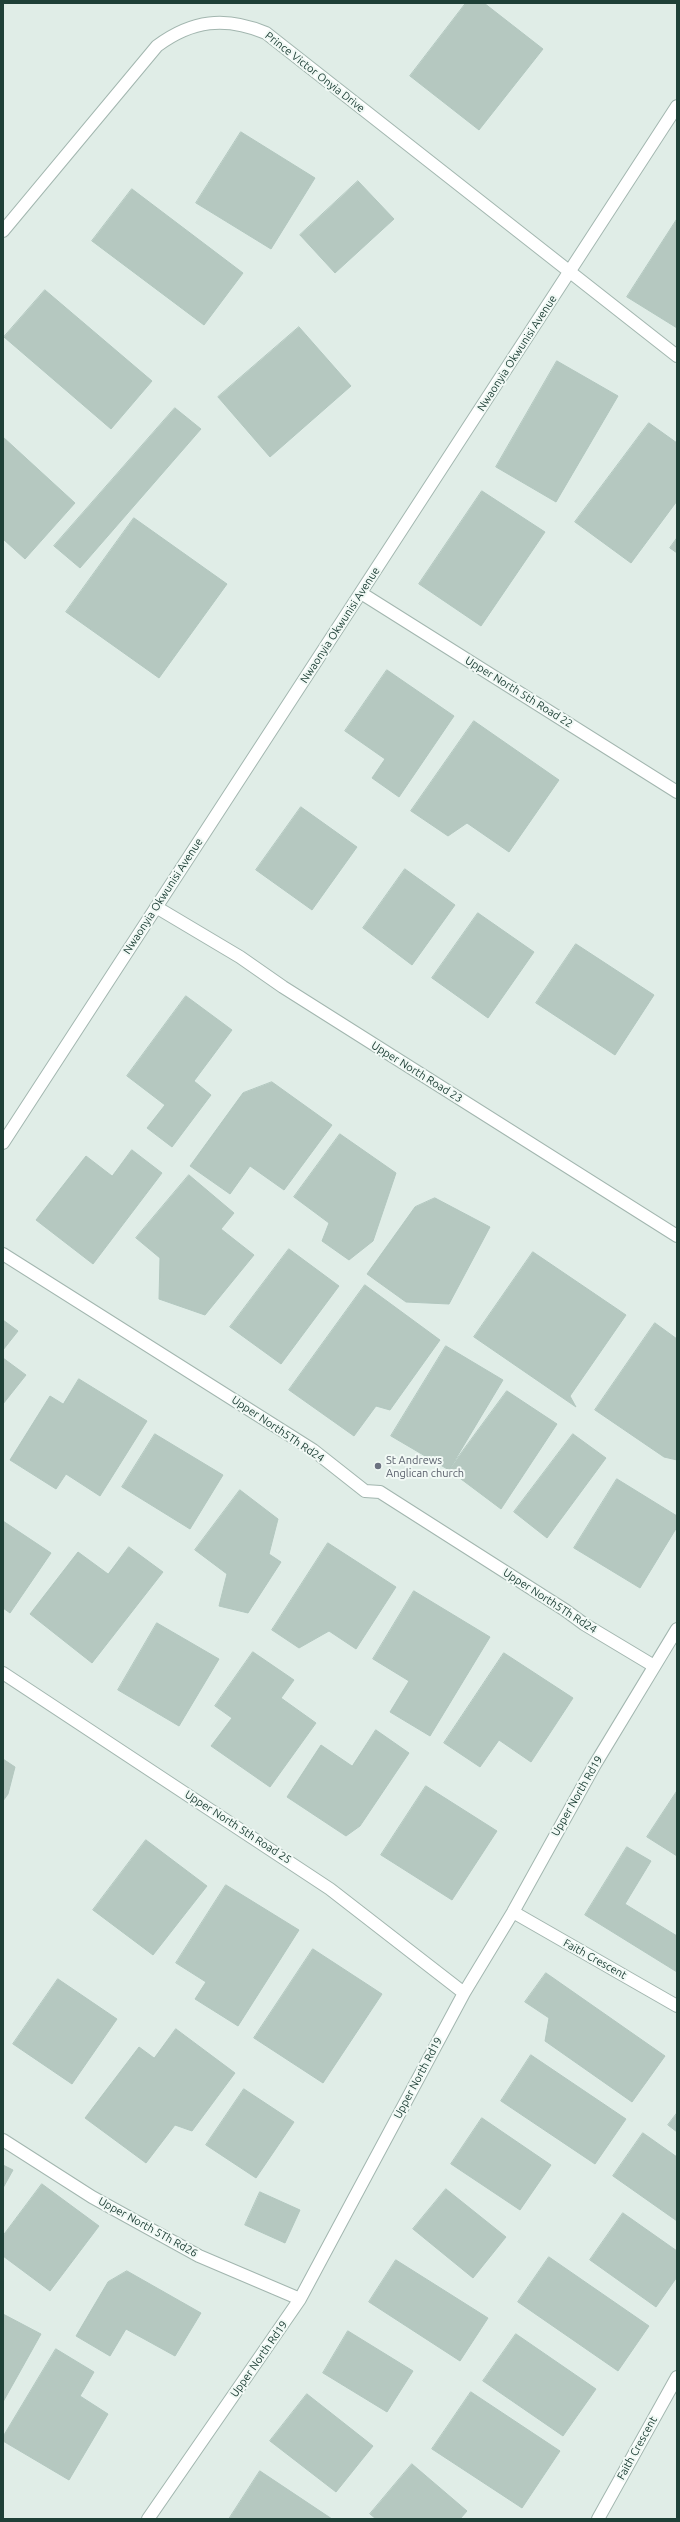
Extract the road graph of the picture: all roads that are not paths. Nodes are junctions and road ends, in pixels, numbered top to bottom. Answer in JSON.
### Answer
{"nodes":[{"id":1,"x":677,"y":106,"type":"edge"},
{"id":2,"x":3,"y":231,"type":"edge"},
{"id":3,"x":570,"y":272,"type":"junction"},
{"id":4,"x":677,"y":356,"type":"edge"},
{"id":5,"x":361,"y":592,"type":"junction"},
{"id":6,"x":677,"y":792,"type":"edge"},
{"id":7,"x":156,"y":908,"type":"junction"},
{"id":8,"x":3,"y":1143,"type":"edge"},
{"id":9,"x":677,"y":1236,"type":"edge"},
{"id":10,"x":3,"y":1254,"type":"edge"},
{"id":11,"x":677,"y":1629,"type":"edge"},
{"id":12,"x":654,"y":1666,"type":"junction"},
{"id":13,"x":3,"y":1674,"type":"edge"},
{"id":14,"x":513,"y":1912,"type":"junction"},
{"id":15,"x":464,"y":1993,"type":"junction"},
{"id":16,"x":677,"y":2006,"type":"edge"},
{"id":17,"x":3,"y":2140,"type":"edge"},
{"id":18,"x":300,"y":2299,"type":"junction"},
{"id":19,"x":677,"y":2377,"type":"edge"},
{"id":20,"x":148,"y":2519,"type":"edge"},
{"id":21,"x":598,"y":2519,"type":"edge"}],
"edges":[{"from":1,"to":3,"type":"street","name":"Nwaonyia Okwunisi Avenue"},
{"from":2,"to":3,"type":"street","name":"Prince Victor Onyia Drive"},
{"from":3,"to":4,"type":"street","name":"Prince Victor Onyia Drive"},
{"from":3,"to":5,"type":"street","name":"Nwaonyia Okwunisi Avenue"},
{"from":5,"to":6,"type":"street","name":"Upper North 5th Road 22"},
{"from":5,"to":7,"type":"street","name":"Nwaonyia Okwunisi Avenue"},
{"from":7,"to":8,"type":"street","name":"Nwaonyia Okwunisi Avenue"},
{"from":7,"to":9,"type":"street","name":"Upper North Road 23"},
{"from":10,"to":12,"type":"street","name":"Upper North5Th Rd24"},
{"from":11,"to":12,"type":"street","name":"Upper North Rd19"},
{"from":12,"to":14,"type":"street","name":"Upper North Rd19"},
{"from":13,"to":15,"type":"street","name":"Upper North 5th Road 25"},
{"from":14,"to":15,"type":"street","name":"Upper North Rd19"},
{"from":14,"to":16,"type":"street","name":"Faith Crescent"},
{"from":15,"to":18,"type":"street","name":"Upper North Rd19"},
{"from":17,"to":18,"type":"street","name":"Upper North 5Th Rd26"},
{"from":18,"to":20,"type":"street","name":"Upper North Rd19"},
{"from":19,"to":21,"type":"street","name":"Faith Crescent"}]}
